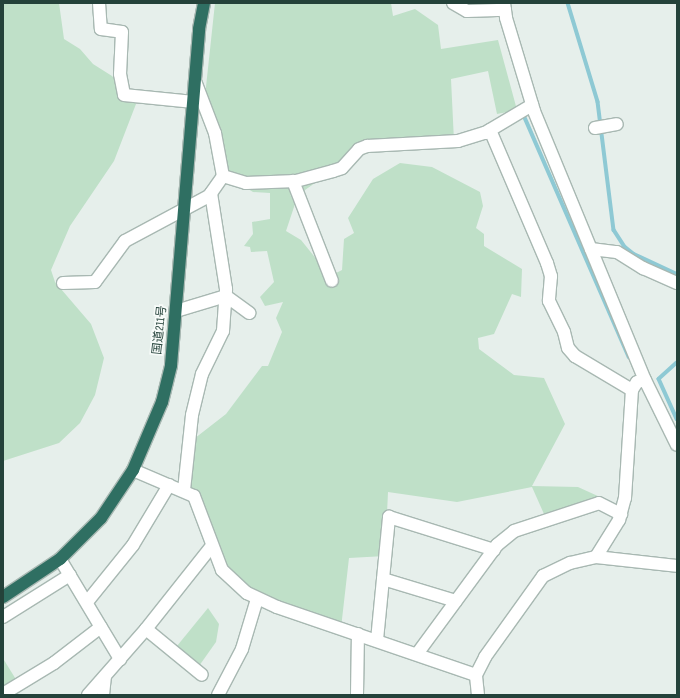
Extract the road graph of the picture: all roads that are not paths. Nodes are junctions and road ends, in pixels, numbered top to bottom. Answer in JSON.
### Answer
{"nodes":[{"id":1,"x":99,"y":3,"type":"edge"},
{"id":2,"x":204,"y":3,"type":"edge"},
{"id":3,"x":453,"y":3,"type":"edge"},
{"id":4,"x":505,"y":6,"type":"edge"},
{"id":5,"x":195,"y":81,"type":"junction"},
{"id":6,"x":194,"y":102,"type":"junction"},
{"id":7,"x":532,"y":106,"type":"junction"},
{"id":8,"x":616,"y":124,"type":"dead end"},
{"id":9,"x":595,"y":128,"type":"dead end"},
{"id":10,"x":490,"y":130,"type":"junction"},
{"id":11,"x":223,"y":176,"type":"junction"},
{"id":12,"x":293,"y":181,"type":"junction"},
{"id":13,"x":211,"y":192,"type":"junction"},
{"id":14,"x":185,"y":210,"type":"junction"},
{"id":15,"x":591,"y":250,"type":"junction"},
{"id":16,"x":332,"y":281,"type":"dead end"},
{"id":17,"x":63,"y":283,"type":"dead end"},
{"id":18,"x":677,"y":283,"type":"edge"},
{"id":19,"x":226,"y":296,"type":"junction"},
{"id":20,"x":176,"y":311,"type":"junction"},
{"id":21,"x":249,"y":313,"type":"dead end"},
{"id":22,"x":645,"y":380,"type":"junction"},
{"id":23,"x":632,"y":390,"type":"junction"},
{"id":24,"x":677,"y":445,"type":"edge"},
{"id":25,"x":133,"y":470,"type":"junction"},
{"id":26,"x":169,"y":485,"type":"junction"},
{"id":27,"x":184,"y":490,"type":"junction"},
{"id":28,"x":621,"y":514,"type":"junction"},
{"id":29,"x":211,"y":547,"type":"junction"},
{"id":30,"x":494,"y":550,"type":"junction"},
{"id":31,"x":596,"y":557,"type":"junction"},
{"id":32,"x":60,"y":559,"type":"junction"},
{"id":33,"x":677,"y":566,"type":"edge"},
{"id":34,"x":70,"y":575,"type":"junction"},
{"id":35,"x":383,"y":578,"type":"junction"},
{"id":36,"x":3,"y":597,"type":"edge"},
{"id":37,"x":257,"y":599,"type":"junction"},
{"id":38,"x":456,"y":601,"type":"junction"},
{"id":39,"x":87,"y":602,"type":"junction"},
{"id":40,"x":3,"y":617,"type":"edge"},
{"id":41,"x":101,"y":627,"type":"junction"},
{"id":42,"x":146,"y":629,"type":"junction"},
{"id":43,"x":358,"y":634,"type":"junction"},
{"id":44,"x":376,"y":640,"type":"junction"},
{"id":45,"x":417,"y":654,"type":"junction"},
{"id":46,"x":120,"y":659,"type":"junction"},
{"id":47,"x":202,"y":675,"type":"dead end"},
{"id":48,"x":476,"y":675,"type":"junction"},
{"id":49,"x":105,"y":676,"type":"junction"},
{"id":50,"x":3,"y":694,"type":"edge"},
{"id":51,"x":88,"y":695,"type":"edge"},
{"id":52,"x":103,"y":695,"type":"edge"},
{"id":53,"x":218,"y":695,"type":"edge"},
{"id":54,"x":357,"y":695,"type":"edge"},
{"id":55,"x":478,"y":695,"type":"edge"}],
"edges":[{"from":1,"to":6,"type":"street"},
{"from":2,"to":5,"type":"highway","name":"国道211号"},
{"from":3,"to":4,"type":"street"},
{"from":4,"to":7,"type":"street"},
{"from":5,"to":6,"type":"highway","name":"国道211号"},
{"from":5,"to":11,"type":"street"},
{"from":6,"to":14,"type":"highway","name":"国道211号"},
{"from":7,"to":10,"type":"street"},
{"from":7,"to":15,"type":"street"},
{"from":8,"to":9,"type":"street"},
{"from":10,"to":12,"type":"street"},
{"from":10,"to":23,"type":"street"},
{"from":11,"to":12,"type":"street"},
{"from":11,"to":13,"type":"street"},
{"from":12,"to":16,"type":"street"},
{"from":13,"to":14,"type":"street"},
{"from":13,"to":19,"type":"street"},
{"from":14,"to":17,"type":"street"},
{"from":14,"to":20,"type":"highway","name":"国道211号"},
{"from":15,"to":18,"type":"street"},
{"from":15,"to":22,"type":"street"},
{"from":19,"to":20,"type":"street"},
{"from":19,"to":21,"type":"street"},
{"from":19,"to":27,"type":"street"},
{"from":20,"to":25,"type":"highway","name":"国道211号"},
{"from":22,"to":23,"type":"street"},
{"from":22,"to":24,"type":"street"},
{"from":23,"to":28,"type":"street"},
{"from":25,"to":26,"type":"street"},
{"from":25,"to":32,"type":"highway","name":"国道211号"},
{"from":26,"to":27,"type":"street"},
{"from":26,"to":39,"type":"street"},
{"from":27,"to":29,"type":"street"},
{"from":28,"to":30,"type":"street"},
{"from":28,"to":31,"type":"street"},
{"from":29,"to":37,"type":"street"},
{"from":29,"to":42,"type":"street"},
{"from":30,"to":35,"type":"street"},
{"from":30,"to":38,"type":"street"},
{"from":31,"to":33,"type":"street"},
{"from":31,"to":48,"type":"street"},
{"from":32,"to":34,"type":"street"},
{"from":32,"to":36,"type":"highway","name":"国道211号"},
{"from":34,"to":39,"type":"street"},
{"from":34,"to":40,"type":"street"},
{"from":35,"to":38,"type":"street"},
{"from":35,"to":44,"type":"street"},
{"from":37,"to":43,"type":"street"},
{"from":37,"to":53,"type":"street"},
{"from":38,"to":45,"type":"street"},
{"from":39,"to":41,"type":"street"},
{"from":41,"to":46,"type":"street"},
{"from":41,"to":50,"type":"street"},
{"from":42,"to":46,"type":"street"},
{"from":42,"to":47,"type":"street"},
{"from":43,"to":44,"type":"street"},
{"from":43,"to":54,"type":"street"},
{"from":44,"to":45,"type":"street"},
{"from":45,"to":48,"type":"street"},
{"from":46,"to":49,"type":"street"},
{"from":48,"to":55,"type":"street"},
{"from":49,"to":51,"type":"street"},
{"from":49,"to":52,"type":"street"}]}
